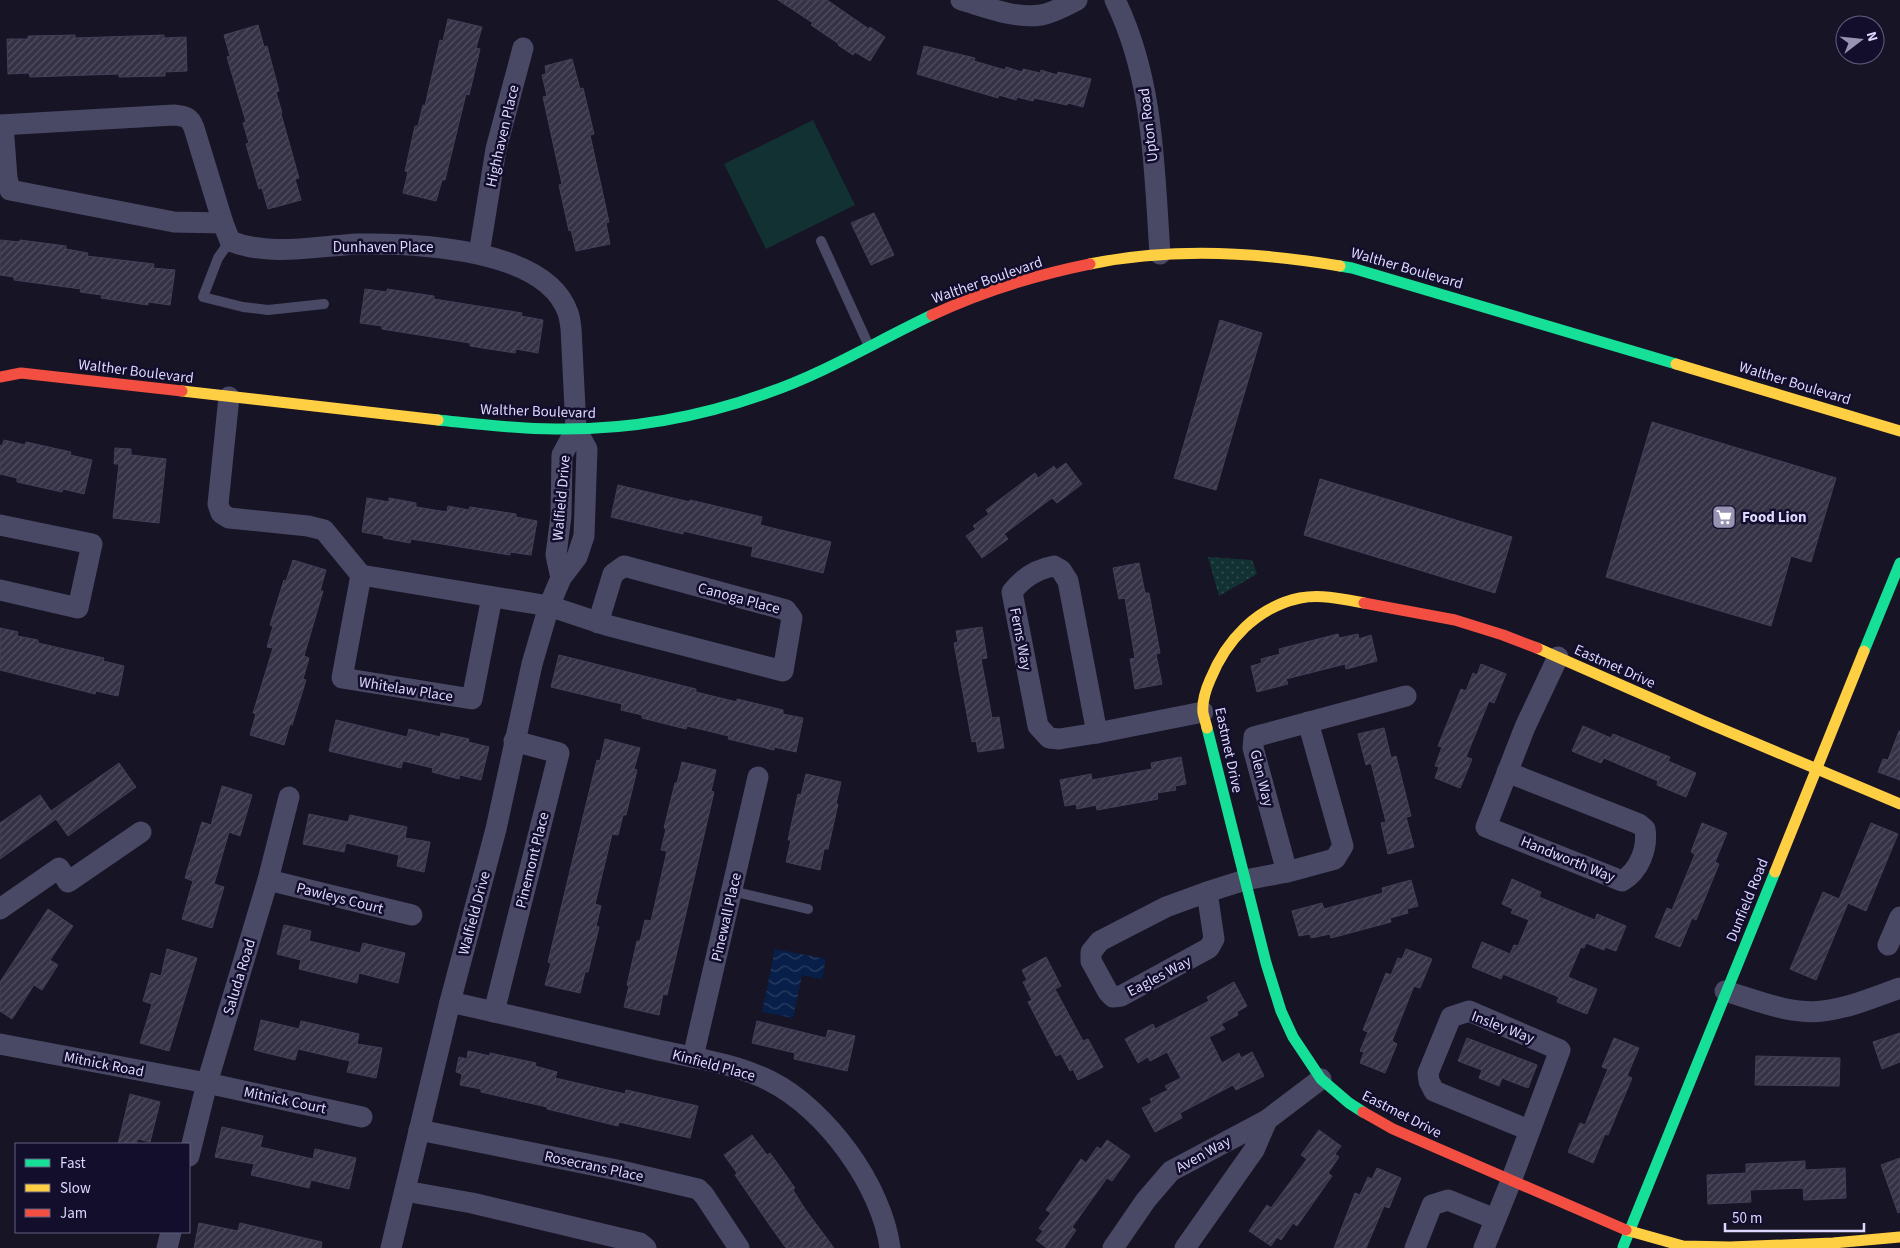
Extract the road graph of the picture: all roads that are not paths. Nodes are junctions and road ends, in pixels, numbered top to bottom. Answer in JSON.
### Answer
{"nodes":[{"id":1,"x":961,"y":0,"type":"edge"},
{"id":2,"x":1077,"y":0,"type":"edge"},
{"id":3,"x":1115,"y":0,"type":"edge"},
{"id":4,"x":523,"y":48,"type":"dead end"},
{"id":5,"x":2,"y":125,"type":"edge"},
{"id":6,"x":226,"y":232,"type":"junction"},
{"id":7,"x":821,"y":241,"type":"dead end"},
{"id":8,"x":479,"y":254,"type":"junction"},
{"id":9,"x":1160,"y":254,"type":"junction"},
{"id":10,"x":324,"y":304,"type":"dead end"},
{"id":11,"x":869,"y":346,"type":"junction"},
{"id":12,"x":7,"y":365,"type":"dead end"},
{"id":13,"x":21,"y":372,"type":"junction"},
{"id":14,"x":0,"y":377,"type":"edge"},
{"id":15,"x":229,"y":397,"type":"junction"},
{"id":16,"x":576,"y":429,"type":"junction"},
{"id":17,"x":1900,"y":431,"type":"edge"},
{"id":18,"x":0,"y":525,"type":"edge"},
{"id":19,"x":1900,"y":563,"type":"edge"},
{"id":20,"x":361,"y":575,"type":"junction"},
{"id":21,"x":0,"y":590,"type":"edge"},
{"id":22,"x":492,"y":597,"type":"junction"},
{"id":23,"x":549,"y":606,"type":"junction"},
{"id":24,"x":598,"y":622,"type":"junction"},
{"id":25,"x":1558,"y":657,"type":"junction"},
{"id":26,"x":1406,"y":696,"type":"dead end"},
{"id":27,"x":1203,"y":712,"type":"junction"},
{"id":28,"x":1308,"y":722,"type":"junction"},
{"id":29,"x":1097,"y":733,"type":"junction"},
{"id":30,"x":514,"y":741,"type":"junction"},
{"id":31,"x":1816,"y":769,"type":"junction"},
{"id":32,"x":1507,"y":772,"type":"junction"},
{"id":33,"x":758,"y":777,"type":"dead end"},
{"id":34,"x":289,"y":798,"type":"dead end"},
{"id":35,"x":1900,"y":804,"type":"edge"},
{"id":36,"x":141,"y":832,"type":"dead end"},
{"id":37,"x":1287,"y":872,"type":"junction"},
{"id":38,"x":268,"y":880,"type":"junction"},
{"id":39,"x":1245,"y":880,"type":"junction"},
{"id":40,"x":732,"y":891,"type":"junction"},
{"id":41,"x":1207,"y":892,"type":"junction"},
{"id":42,"x":0,"y":909,"type":"edge"},
{"id":43,"x":808,"y":909,"type":"dead end"},
{"id":44,"x":412,"y":915,"type":"dead end"},
{"id":45,"x":1900,"y":917,"type":"edge"},
{"id":46,"x":1888,"y":945,"type":"dead end"},
{"id":47,"x":1900,"y":988,"type":"edge"},
{"id":48,"x":1725,"y":990,"type":"junction"},
{"id":49,"x":450,"y":1002,"type":"junction"},
{"id":50,"x":494,"y":1012,"type":"junction"},
{"id":51,"x":0,"y":1044,"type":"edge"},
{"id":52,"x":693,"y":1056,"type":"junction"},
{"id":53,"x":1321,"y":1079,"type":"junction"},
{"id":54,"x":208,"y":1083,"type":"junction"},
{"id":55,"x":362,"y":1117,"type":"dead end"},
{"id":56,"x":1266,"y":1120,"type":"junction"},
{"id":57,"x":419,"y":1130,"type":"junction"},
{"id":58,"x":1529,"y":1130,"type":"junction"},
{"id":59,"x":190,"y":1152,"type":"edge"},
{"id":60,"x":1511,"y":1181,"type":"junction"},
{"id":61,"x":405,"y":1191,"type":"junction"},
{"id":62,"x":1495,"y":1218,"type":"junction"},
{"id":63,"x":1629,"y":1231,"type":"junction"},
{"id":64,"x":171,"y":1233,"type":"edge"},
{"id":65,"x":1900,"y":1237,"type":"edge"},
{"id":66,"x":167,"y":1248,"type":"edge"},
{"id":67,"x":391,"y":1248,"type":"edge"},
{"id":68,"x":646,"y":1248,"type":"edge"},
{"id":69,"x":739,"y":1248,"type":"edge"},
{"id":70,"x":890,"y":1248,"type":"edge"},
{"id":71,"x":1113,"y":1248,"type":"edge"},
{"id":72,"x":1185,"y":1248,"type":"edge"},
{"id":73,"x":1415,"y":1248,"type":"edge"},
{"id":74,"x":1484,"y":1248,"type":"edge"},
{"id":75,"x":1622,"y":1248,"type":"edge"}],
"edges":[{"from":1,"to":2,"type":"street"},
{"from":3,"to":9,"type":"street","name":"Upton Road"},
{"from":4,"to":8,"type":"street","name":"Highhaven Place"},
{"from":5,"to":6,"type":"street","name":"Dunhaven Place"},
{"from":5,"to":6,"type":"street","name":"Dunhaven Place"},
{"from":6,"to":8,"type":"street","name":"Dunhaven Place"},
{"from":6,"to":10,"type":"lane"},
{"from":7,"to":11,"type":"lane"},
{"from":8,"to":16,"type":"street","name":"Dunhaven Place"},
{"from":9,"to":11,"type":"street","name":"Walther Boulevard"},
{"from":9,"to":17,"type":"street","name":"Walther Boulevard"},
{"from":11,"to":16,"type":"street","name":"Walther Boulevard"},
{"from":12,"to":13,"type":"street","name":"Walther Boulevard"},
{"from":13,"to":14,"type":"street","name":"Walther Boulevard"},
{"from":13,"to":15,"type":"street","name":"Walther Boulevard"},
{"from":15,"to":16,"type":"street","name":"Walther Boulevard"},
{"from":15,"to":20,"type":"street"},
{"from":16,"to":23,"type":"street","name":"Walfield Drive"},
{"from":18,"to":21,"type":"street"},
{"from":19,"to":31,"type":"street","name":"Dunfield Road"},
{"from":20,"to":22,"type":"street"},
{"from":20,"to":22,"type":"street","name":"Whitelaw Place"},
{"from":22,"to":23,"type":"street"},
{"from":23,"to":24,"type":"street","name":"Canoga Place"},
{"from":23,"to":30,"type":"street","name":"Walfield Drive"},
{"from":24,"to":24,"type":"street","name":"Canoga Place"},
{"from":25,"to":27,"type":"street","name":"Eastmet Drive"},
{"from":25,"to":31,"type":"street","name":"Eastmet Drive"},
{"from":25,"to":32,"type":"street","name":"Handworth Way"},
{"from":26,"to":28,"type":"street","name":"Glen Way"},
{"from":27,"to":29,"type":"street","name":"Ferns Way"},
{"from":27,"to":39,"type":"street","name":"Eastmet Drive"},
{"from":28,"to":37,"type":"street"},
{"from":28,"to":37,"type":"street","name":"Glen Way"},
{"from":29,"to":29,"type":"street","name":"Ferns Way"},
{"from":30,"to":49,"type":"street","name":"Walfield Drive"},
{"from":30,"to":50,"type":"street","name":"Pinemont Place"},
{"from":31,"to":35,"type":"street","name":"Eastmet Drive"},
{"from":31,"to":48,"type":"street","name":"Dunfield Road"},
{"from":32,"to":32,"type":"street","name":"Handworth Way"},
{"from":33,"to":40,"type":"street","name":"Pinewall Place"},
{"from":34,"to":38,"type":"street","name":"Saluda Road"},
{"from":36,"to":42,"type":"street"},
{"from":37,"to":39,"type":"street"},
{"from":38,"to":44,"type":"street","name":"Pawleys Court"},
{"from":38,"to":54,"type":"street","name":"Saluda Road"},
{"from":39,"to":41,"type":"street","name":"Eagles Way"},
{"from":39,"to":53,"type":"street","name":"Eastmet Drive"},
{"from":40,"to":43,"type":"lane"},
{"from":40,"to":52,"type":"street","name":"Pinewall Place"},
{"from":41,"to":41,"type":"street","name":"Eagles Way"},
{"from":45,"to":46,"type":"street"},
{"from":47,"to":48,"type":"street"},
{"from":48,"to":63,"type":"street","name":"Dunfield Road"},
{"from":49,"to":50,"type":"street","name":"Kinfield Place"},
{"from":49,"to":57,"type":"street","name":"Walfield Drive"},
{"from":50,"to":52,"type":"street","name":"Kinfield Place"},
{"from":51,"to":54,"type":"street","name":"Mitnick Road"},
{"from":52,"to":70,"type":"street","name":"Kinfield Place"},
{"from":53,"to":56,"type":"street","name":"Aven Way"},
{"from":53,"to":60,"type":"street","name":"Eastmet Drive"},
{"from":54,"to":55,"type":"street","name":"Mitnick Court"},
{"from":54,"to":59,"type":"street","name":"Saluda Road"},
{"from":56,"to":71,"type":"street","name":"Aven Way"},
{"from":56,"to":72,"type":"street","name":"Aven Way"},
{"from":57,"to":61,"type":"street","name":"Walfield Drive"},
{"from":57,"to":69,"type":"street","name":"Rosecrans Place"},
{"from":58,"to":58,"type":"street","name":"Insley Way"},
{"from":58,"to":60,"type":"street","name":"Insley Way"},
{"from":60,"to":62,"type":"street","name":"Insley Way"},
{"from":60,"to":63,"type":"street","name":"Eastmet Drive"},
{"from":61,"to":67,"type":"street","name":"Walfield Drive"},
{"from":61,"to":68,"type":"street"},
{"from":62,"to":73,"type":"street"},
{"from":62,"to":74,"type":"street","name":"Insley Way"},
{"from":63,"to":65,"type":"street","name":"Eastmet Drive"},
{"from":63,"to":75,"type":"street","name":"Dunfield Road"},
{"from":64,"to":66,"type":"street"}]}
